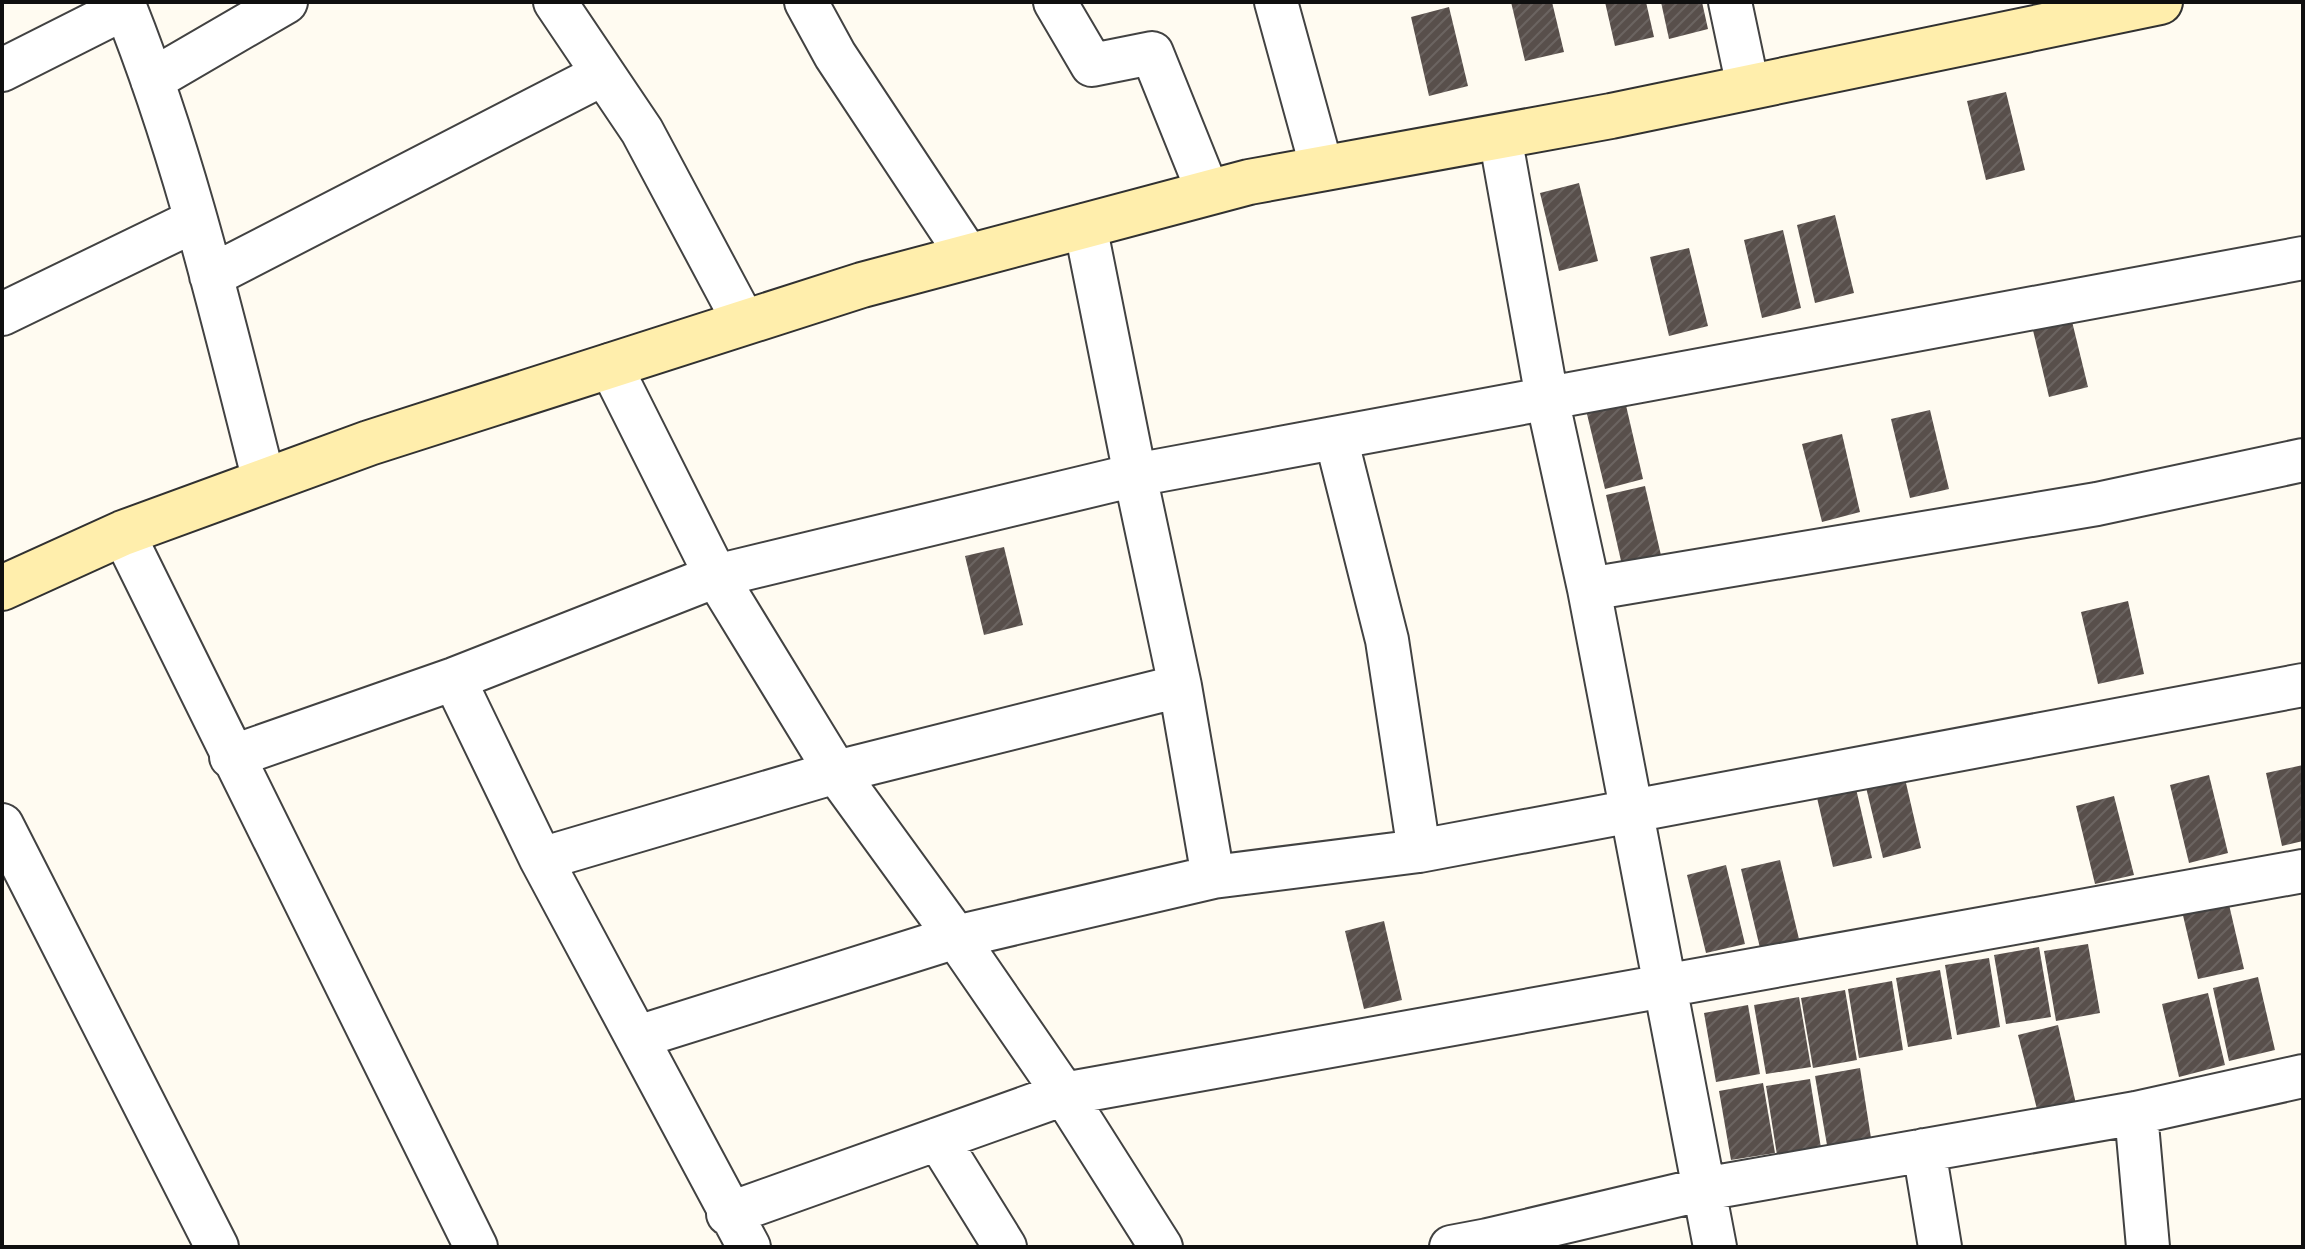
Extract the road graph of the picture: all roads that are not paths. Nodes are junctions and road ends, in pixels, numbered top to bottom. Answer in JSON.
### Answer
{"nodes":[{"id":1,"x":286,"y":2,"type":"edge"},
{"id":2,"x":555,"y":2,"type":"edge"},
{"id":3,"x":806,"y":2,"type":"edge"},
{"id":4,"x":1055,"y":2,"type":"edge"},
{"id":5,"x":1276,"y":2,"type":"edge"},
{"id":6,"x":1730,"y":2,"type":"edge"},
{"id":7,"x":2160,"y":2,"type":"edge"},
{"id":8,"x":124,"y":5,"type":"edge"},
{"id":9,"x":2,"y":70,"type":"edge"},
{"id":10,"x":603,"y":74,"type":"junction"},
{"id":11,"x":152,"y":80,"type":"junction"},
{"id":12,"x":1748,"y":87,"type":"junction"},
{"id":13,"x":1500,"y":136,"type":"junction"},
{"id":14,"x":1322,"y":169,"type":"junction"},
{"id":15,"x":1208,"y":192,"type":"junction"},
{"id":16,"x":194,"y":221,"type":"junction"},
{"id":17,"x":1085,"y":225,"type":"junction"},
{"id":18,"x":968,"y":256,"type":"junction"},
{"id":19,"x":2303,"y":258,"type":"edge"},
{"id":20,"x":211,"y":276,"type":"junction"},
{"id":21,"x":2,"y":314,"type":"edge"},
{"id":22,"x":744,"y":322,"type":"junction"},
{"id":23,"x":610,"y":365,"type":"junction"},
{"id":24,"x":1547,"y":398,"type":"junction"},
{"id":25,"x":1336,"y":438,"type":"junction"},
{"id":26,"x":2303,"y":460,"type":"edge"},
{"id":27,"x":1135,"y":475,"type":"junction"},
{"id":28,"x":264,"y":481,"type":"junction"},
{"id":29,"x":123,"y":533,"type":"junction"},
{"id":30,"x":716,"y":576,"type":"junction"},
{"id":31,"x":2,"y":588,"type":"edge"},
{"id":32,"x":1589,"y":589,"type":"junction"},
{"id":33,"x":454,"y":679,"type":"junction"},
{"id":34,"x":2303,"y":685,"type":"edge"},
{"id":35,"x":1180,"y":686,"type":"junction"},
{"id":36,"x":231,"y":757,"type":"junction"},
{"id":37,"x":836,"y":772,"type":"junction"},
{"id":38,"x":1631,"y":809,"type":"junction"},
{"id":39,"x":2,"y":825,"type":"edge"},
{"id":40,"x":1419,"y":851,"type":"junction"},
{"id":41,"x":541,"y":859,"type":"junction"},
{"id":42,"x":2303,"y":871,"type":"edge"},
{"id":43,"x":1213,"y":877,"type":"junction"},
{"id":44,"x":956,"y":937,"type":"junction"},
{"id":45,"x":1665,"y":988,"type":"junction"},
{"id":46,"x":638,"y":1037,"type":"junction"},
{"id":47,"x":2303,"y":1076,"type":"edge"},
{"id":48,"x":1064,"y":1094,"type":"junction"},
{"id":49,"x":2136,"y":1113,"type":"junction"},
{"id":50,"x":938,"y":1139,"type":"junction"},
{"id":51,"x":1924,"y":1150,"type":"junction"},
{"id":52,"x":1704,"y":1189,"type":"junction"},
{"id":53,"x":738,"y":1230,"type":"edge"},
{"id":54,"x":1476,"y":1245,"type":"edge"},
{"id":55,"x":217,"y":1247,"type":"edge"},
{"id":56,"x":476,"y":1247,"type":"edge"},
{"id":57,"x":1005,"y":1247,"type":"edge"},
{"id":58,"x":1161,"y":1247,"type":"edge"},
{"id":59,"x":1715,"y":1247,"type":"edge"},
{"id":60,"x":1940,"y":1247,"type":"edge"},
{"id":61,"x":2148,"y":1247,"type":"edge"}],
"edges":[{"from":1,"to":11,"type":"street"},
{"from":2,"to":10,"type":"street"},
{"from":3,"to":18,"type":"street"},
{"from":4,"to":15,"type":"street"},
{"from":5,"to":14,"type":"street"},
{"from":6,"to":12,"type":"street"},
{"from":7,"to":12,"type":"street"},
{"from":8,"to":9,"type":"street"},
{"from":8,"to":11,"type":"street"},
{"from":10,"to":20,"type":"street"},
{"from":10,"to":22,"type":"street"},
{"from":11,"to":16,"type":"street"},
{"from":12,"to":13,"type":"street"},
{"from":13,"to":14,"type":"street"},
{"from":13,"to":24,"type":"street"},
{"from":14,"to":15,"type":"street"},
{"from":15,"to":17,"type":"street"},
{"from":16,"to":20,"type":"street"},
{"from":16,"to":21,"type":"street"},
{"from":17,"to":18,"type":"street"},
{"from":17,"to":27,"type":"street"},
{"from":18,"to":22,"type":"street"},
{"from":19,"to":24,"type":"street"},
{"from":20,"to":28,"type":"street"},
{"from":22,"to":23,"type":"street"},
{"from":23,"to":28,"type":"street"},
{"from":23,"to":30,"type":"street"},
{"from":24,"to":25,"type":"street"},
{"from":24,"to":32,"type":"street"},
{"from":25,"to":27,"type":"street"},
{"from":25,"to":40,"type":"street"},
{"from":26,"to":32,"type":"street"},
{"from":27,"to":30,"type":"street"},
{"from":27,"to":35,"type":"street"},
{"from":28,"to":29,"type":"street"},
{"from":29,"to":31,"type":"street"},
{"from":29,"to":36,"type":"street"},
{"from":30,"to":33,"type":"street"},
{"from":30,"to":37,"type":"street"},
{"from":32,"to":38,"type":"street"},
{"from":33,"to":36,"type":"street"},
{"from":33,"to":41,"type":"street"},
{"from":34,"to":38,"type":"street"},
{"from":35,"to":37,"type":"street"},
{"from":35,"to":43,"type":"street"},
{"from":36,"to":56,"type":"street"},
{"from":37,"to":41,"type":"street"},
{"from":37,"to":44,"type":"street"},
{"from":38,"to":40,"type":"street"},
{"from":38,"to":45,"type":"street"},
{"from":39,"to":55,"type":"street"},
{"from":40,"to":43,"type":"street"},
{"from":41,"to":46,"type":"street"},
{"from":42,"to":45,"type":"street"},
{"from":43,"to":44,"type":"street"},
{"from":44,"to":46,"type":"street"},
{"from":44,"to":48,"type":"street"},
{"from":45,"to":48,"type":"street"},
{"from":45,"to":52,"type":"street"},
{"from":46,"to":53,"type":"street"},
{"from":47,"to":49,"type":"street"},
{"from":48,"to":50,"type":"street"},
{"from":48,"to":58,"type":"street"},
{"from":49,"to":51,"type":"street"},
{"from":49,"to":61,"type":"street"},
{"from":50,"to":53,"type":"street"},
{"from":50,"to":57,"type":"street"},
{"from":51,"to":52,"type":"street"},
{"from":51,"to":60,"type":"street"},
{"from":52,"to":54,"type":"street"},
{"from":52,"to":59,"type":"street"}]}
